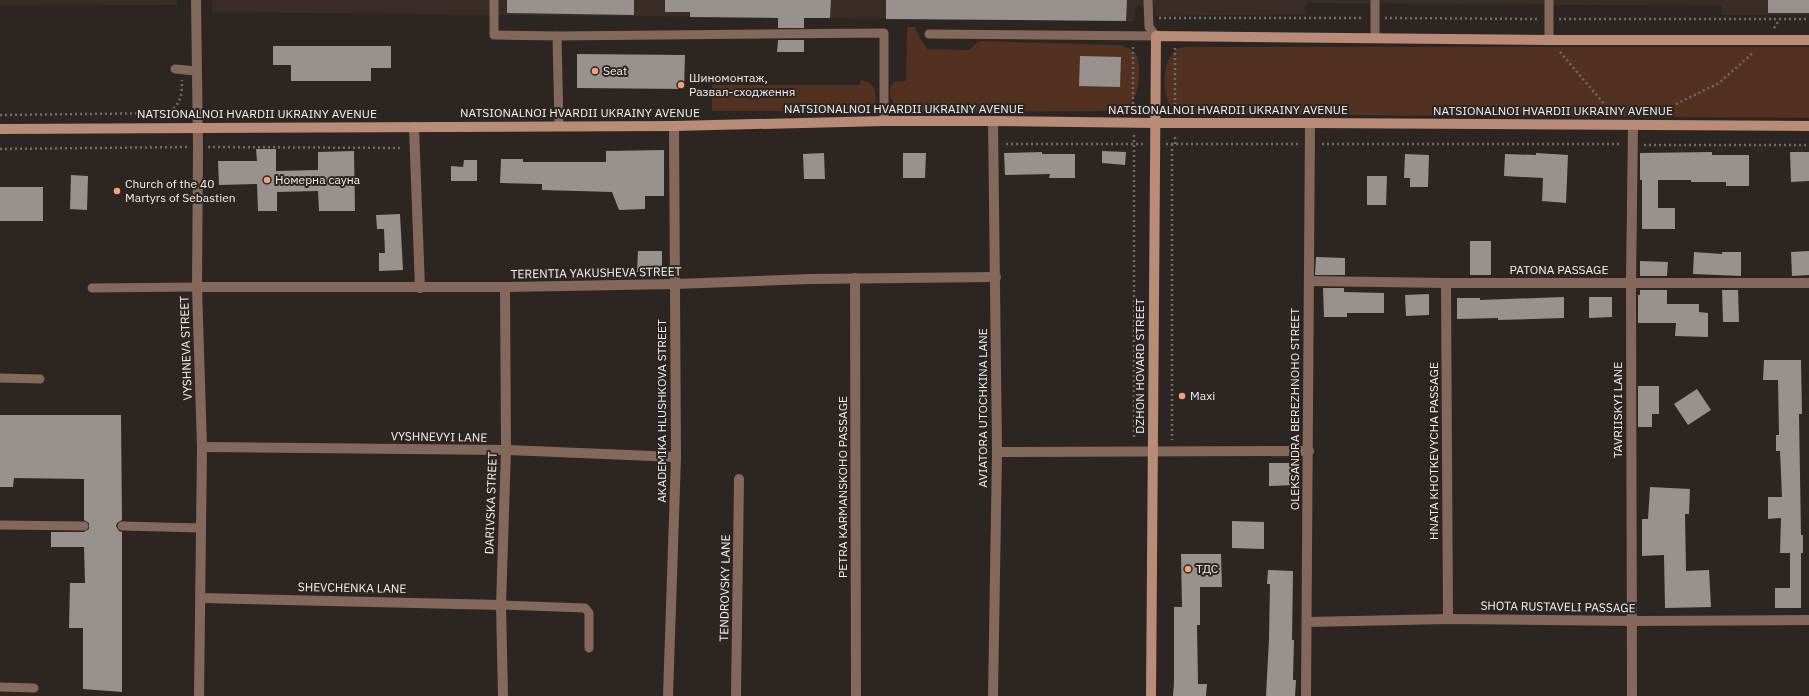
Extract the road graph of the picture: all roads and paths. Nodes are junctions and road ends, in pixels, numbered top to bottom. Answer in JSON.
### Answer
{"nodes":[{"id":1,"x":196,"y":0,"type":"edge"},
{"id":2,"x":494,"y":0,"type":"edge"},
{"id":3,"x":1148,"y":0,"type":"edge"},
{"id":4,"x":1375,"y":0,"type":"edge"},
{"id":5,"x":1549,"y":0,"type":"edge"},
{"id":6,"x":1149,"y":18,"type":"junction"},
{"id":7,"x":1375,"y":18,"type":"junction"},
{"id":8,"x":1549,"y":19,"type":"junction"},
{"id":9,"x":1780,"y":19,"type":"junction"},
{"id":10,"x":1809,"y":19,"type":"edge"},
{"id":11,"x":929,"y":34,"type":"dead end"},
{"id":12,"x":557,"y":36,"type":"junction"},
{"id":13,"x":1133,"y":36,"type":"junction"},
{"id":14,"x":1156,"y":36,"type":"junction"},
{"id":15,"x":1175,"y":36,"type":"junction"},
{"id":16,"x":1375,"y":37,"type":"junction"},
{"id":17,"x":1549,"y":40,"type":"junction"},
{"id":18,"x":1765,"y":40,"type":"junction"},
{"id":19,"x":1809,"y":40,"type":"edge"},
{"id":20,"x":179,"y":69,"type":"joint"},
{"id":21,"x":196,"y":71,"type":"junction"},
{"id":22,"x":1655,"y":114,"type":"dead end"},
{"id":23,"x":0,"y":115,"type":"edge"},
{"id":24,"x":884,"y":121,"type":"junction"},
{"id":25,"x":993,"y":121,"type":"junction"},
{"id":26,"x":1133,"y":123,"type":"junction"},
{"id":27,"x":1156,"y":123,"type":"junction"},
{"id":28,"x":1175,"y":123,"type":"junction"},
{"id":29,"x":1310,"y":123,"type":"junction"},
{"id":30,"x":559,"y":125,"type":"junction"},
{"id":31,"x":1633,"y":125,"type":"junction"},
{"id":32,"x":674,"y":126,"type":"junction"},
{"id":33,"x":1809,"y":126,"type":"edge"},
{"id":34,"x":197,"y":127,"type":"junction"},
{"id":35,"x":414,"y":127,"type":"junction"},
{"id":36,"x":0,"y":129,"type":"edge"},
{"id":37,"x":993,"y":144,"type":"junction"},
{"id":38,"x":1134,"y":144,"type":"junction"},
{"id":39,"x":1155,"y":144,"type":"junction"},
{"id":40,"x":1174,"y":144,"type":"junction"},
{"id":41,"x":1311,"y":144,"type":"junction"},
{"id":42,"x":1633,"y":144,"type":"junction"},
{"id":43,"x":1809,"y":145,"type":"edge"},
{"id":44,"x":198,"y":147,"type":"junction"},
{"id":45,"x":415,"y":148,"type":"junction"},
{"id":46,"x":0,"y":149,"type":"edge"},
{"id":47,"x":996,"y":277,"type":"junction"},
{"id":48,"x":855,"y":278,"type":"junction"},
{"id":49,"x":1309,"y":281,"type":"junction"},
{"id":50,"x":1446,"y":283,"type":"junction"},
{"id":51,"x":1631,"y":283,"type":"junction"},
{"id":52,"x":1809,"y":283,"type":"edge"},
{"id":53,"x":675,"y":284,"type":"junction"},
{"id":54,"x":197,"y":287,"type":"junction"},
{"id":55,"x":505,"y":287,"type":"junction"},
{"id":56,"x":92,"y":288,"type":"dead end"},
{"id":57,"x":420,"y":288,"type":"junction"},
{"id":58,"x":0,"y":378,"type":"edge"},
{"id":59,"x":40,"y":378,"type":"dead end"},
{"id":60,"x":202,"y":447,"type":"junction"},
{"id":61,"x":506,"y":450,"type":"junction"},
{"id":62,"x":1309,"y":451,"type":"junction"},
{"id":63,"x":997,"y":452,"type":"junction"},
{"id":64,"x":1134,"y":452,"type":"junction"},
{"id":65,"x":1152,"y":452,"type":"junction"},
{"id":66,"x":1172,"y":452,"type":"junction"},
{"id":67,"x":676,"y":457,"type":"junction"},
{"id":68,"x":739,"y":479,"type":"dead end"},
{"id":69,"x":0,"y":525,"type":"edge"},
{"id":70,"x":84,"y":526,"type":"dead end"},
{"id":71,"x":122,"y":526,"type":"dead end"},
{"id":72,"x":201,"y":528,"type":"junction"},
{"id":73,"x":201,"y":598,"type":"junction"},
{"id":74,"x":501,"y":605,"type":"junction"},
{"id":75,"x":1448,"y":619,"type":"junction"},
{"id":76,"x":1809,"y":620,"type":"edge"},
{"id":77,"x":1633,"y":621,"type":"junction"},
{"id":78,"x":1307,"y":622,"type":"junction"},
{"id":79,"x":589,"y":648,"type":"dead end"},
{"id":80,"x":0,"y":687,"type":"edge"},
{"id":81,"x":34,"y":688,"type":"dead end"},
{"id":82,"x":200,"y":696,"type":"edge"},
{"id":83,"x":503,"y":696,"type":"edge"},
{"id":84,"x":668,"y":696,"type":"edge"},
{"id":85,"x":736,"y":696,"type":"edge"},
{"id":86,"x":856,"y":696,"type":"edge"},
{"id":87,"x":993,"y":696,"type":"edge"},
{"id":88,"x":1152,"y":696,"type":"edge"},
{"id":89,"x":1306,"y":696,"type":"edge"},
{"id":90,"x":1632,"y":696,"type":"edge"}],
"edges":[{"from":1,"to":21,"type":"street","name":"VYSHNEVA STREET"},
{"from":2,"to":12,"type":"lane"},
{"from":3,"to":6,"type":"lane"},
{"from":4,"to":7,"type":"lane"},
{"from":5,"to":8,"type":"lane"},
{"from":6,"to":7,"type":"path"},
{"from":6,"to":14,"type":"lane"},
{"from":7,"to":8,"type":"path"},
{"from":7,"to":16,"type":"lane"},
{"from":8,"to":9,"type":"path"},
{"from":8,"to":17,"type":"lane"},
{"from":9,"to":10,"type":"path"},
{"from":9,"to":18,"type":"path"},
{"from":11,"to":13,"type":"lane"},
{"from":12,"to":24,"type":"lane"},
{"from":12,"to":30,"type":"lane"},
{"from":13,"to":14,"type":"lane"},
{"from":13,"to":26,"type":"path"},
{"from":14,"to":15,"type":"street"},
{"from":14,"to":27,"type":"street","name":"DZHON HOVARD STREET"},
{"from":15,"to":16,"type":"street"},
{"from":15,"to":28,"type":"path"},
{"from":16,"to":17,"type":"street"},
{"from":17,"to":18,"type":"street"},
{"from":17,"to":31,"type":"path"},
{"from":18,"to":19,"type":"street"},
{"from":18,"to":22,"type":"path"},
{"from":20,"to":21,"type":"lane"},
{"from":20,"to":23,"type":"path"},
{"from":21,"to":34,"type":"street","name":"VYSHNEVA STREET"},
{"from":24,"to":25,"type":"street","name":"NATSIONALNOI HVARDII UKRAINY AVENUE"},
{"from":24,"to":32,"type":"street","name":"NATSIONALNOI HVARDII UKRAINY AVENUE"},
{"from":25,"to":26,"type":"street","name":"NATSIONALNOI HVARDII UKRAINY AVENUE"},
{"from":25,"to":37,"type":"street","name":"AVIATORA UTOCHKINA LANE"},
{"from":26,"to":27,"type":"street","name":"NATSIONALNOI HVARDII UKRAINY AVENUE"},
{"from":26,"to":38,"type":"path"},
{"from":27,"to":28,"type":"street","name":"NATSIONALNOI HVARDII UKRAINY AVENUE"},
{"from":27,"to":39,"type":"street","name":"DZHON HOVARD STREET"},
{"from":28,"to":29,"type":"street","name":"NATSIONALNOI HVARDII UKRAINY AVENUE"},
{"from":28,"to":40,"type":"path"},
{"from":29,"to":31,"type":"street","name":"NATSIONALNOI HVARDII UKRAINY AVENUE"},
{"from":29,"to":41,"type":"street","name":"OLEKSANDRA BEREZHNOHO STREET"},
{"from":30,"to":32,"type":"street","name":"NATSIONALNOI HVARDII UKRAINY AVENUE"},
{"from":30,"to":35,"type":"street","name":"NATSIONALNOI HVARDII UKRAINY AVENUE"},
{"from":31,"to":33,"type":"street","name":"NATSIONALNOI HVARDII UKRAINY AVENUE"},
{"from":31,"to":42,"type":"street","name":"TAVRIISKYI LANE"},
{"from":32,"to":53,"type":"street","name":"AKADEMIKA HLUSHKOVA STREET"},
{"from":34,"to":35,"type":"street","name":"NATSIONALNOI HVARDII UKRAINY AVENUE"},
{"from":34,"to":36,"type":"street","name":"NATSIONALNOI HVARDII UKRAINY AVENUE"},
{"from":34,"to":44,"type":"street","name":"VYSHNEVA STREET"},
{"from":35,"to":45,"type":"street"},
{"from":37,"to":38,"type":"path"},
{"from":37,"to":47,"type":"street","name":"AVIATORA UTOCHKINA LANE"},
{"from":38,"to":39,"type":"path"},
{"from":38,"to":64,"type":"path"},
{"from":39,"to":40,"type":"path"},
{"from":39,"to":65,"type":"street","name":"DZHON HOVARD STREET"},
{"from":40,"to":41,"type":"path"},
{"from":40,"to":66,"type":"path"},
{"from":41,"to":42,"type":"path"},
{"from":41,"to":49,"type":"street","name":"OLEKSANDRA BEREZHNOHO STREET"},
{"from":42,"to":43,"type":"path"},
{"from":42,"to":51,"type":"street","name":"TAVRIISKYI LANE"},
{"from":44,"to":45,"type":"path"},
{"from":44,"to":46,"type":"path"},
{"from":44,"to":54,"type":"street","name":"VYSHNEVA STREET"},
{"from":45,"to":57,"type":"street"},
{"from":47,"to":48,"type":"street","name":"TERENTIA YAKUSHEVA STREET"},
{"from":47,"to":63,"type":"street","name":"AVIATORA UTOCHKINA LANE"},
{"from":48,"to":53,"type":"street","name":"TERENTIA YAKUSHEVA STREET"},
{"from":48,"to":86,"type":"street","name":"PETRA KARMANSKOHO PASSAGE"},
{"from":49,"to":50,"type":"street","name":"PATONA PASSAGE"},
{"from":49,"to":62,"type":"street","name":"OLEKSANDRA BEREZHNOHO STREET"},
{"from":50,"to":51,"type":"street","name":"PATONA PASSAGE"},
{"from":50,"to":75,"type":"street","name":"HNATA KHOTKEVYCHA PASSAGE"},
{"from":51,"to":52,"type":"street","name":"PATONA PASSAGE"},
{"from":51,"to":77,"type":"street","name":"TAVRIISKYI LANE"},
{"from":53,"to":55,"type":"street","name":"TERENTIA YAKUSHEVA STREET"},
{"from":53,"to":67,"type":"street","name":"AKADEMIKA HLUSHKOVA STREET"},
{"from":54,"to":56,"type":"lane"},
{"from":54,"to":57,"type":"street","name":"TERENTIA YAKUSHEVA STREET"},
{"from":54,"to":60,"type":"street","name":"VYSHNEVA STREET"},
{"from":55,"to":57,"type":"street","name":"TERENTIA YAKUSHEVA STREET"},
{"from":55,"to":61,"type":"street","name":"DARIVSKA STREET"},
{"from":58,"to":59,"type":"lane"},
{"from":60,"to":61,"type":"street","name":"VYSHNEVYI LANE"},
{"from":60,"to":72,"type":"street","name":"VYSHNEVA STREET"},
{"from":61,"to":67,"type":"street","name":"VYSHNEVYI LANE"},
{"from":61,"to":74,"type":"street","name":"DARIVSKA STREET"},
{"from":62,"to":66,"type":"street"},
{"from":62,"to":78,"type":"street","name":"OLEKSANDRA BEREZHNOHO STREET"},
{"from":63,"to":64,"type":"street"},
{"from":63,"to":87,"type":"street","name":"AVIATORA UTOCHKINA LANE"},
{"from":64,"to":65,"type":"street"},
{"from":65,"to":66,"type":"street"},
{"from":65,"to":88,"type":"street","name":"DZHON HOVARD STREET"},
{"from":67,"to":84,"type":"street","name":"AKADEMIKA HLUSHKOVA STREET"},
{"from":68,"to":85,"type":"street","name":"TENDROVSKY LANE"},
{"from":69,"to":70,"type":"lane"},
{"from":71,"to":72,"type":"lane"},
{"from":72,"to":73,"type":"street","name":"VYSHNEVA STREET"},
{"from":73,"to":74,"type":"street","name":"SHEVCHENKA LANE"},
{"from":73,"to":82,"type":"street","name":"VYSHNEVA STREET"},
{"from":74,"to":79,"type":"lane"},
{"from":74,"to":83,"type":"street","name":"DARIVSKA STREET"},
{"from":75,"to":77,"type":"street","name":"SHOTA RUSTAVELI PASSAGE"},
{"from":75,"to":78,"type":"street","name":"SHOTA RUSTAVELI PASSAGE"},
{"from":76,"to":77,"type":"street","name":"SHOTA RUSTAVELI PASSAGE"},
{"from":77,"to":90,"type":"street","name":"TAVRIISKYI LANE"},
{"from":78,"to":89,"type":"street","name":"OLEKSANDRA BEREZHNOHO STREET"},
{"from":80,"to":81,"type":"lane"}]}
